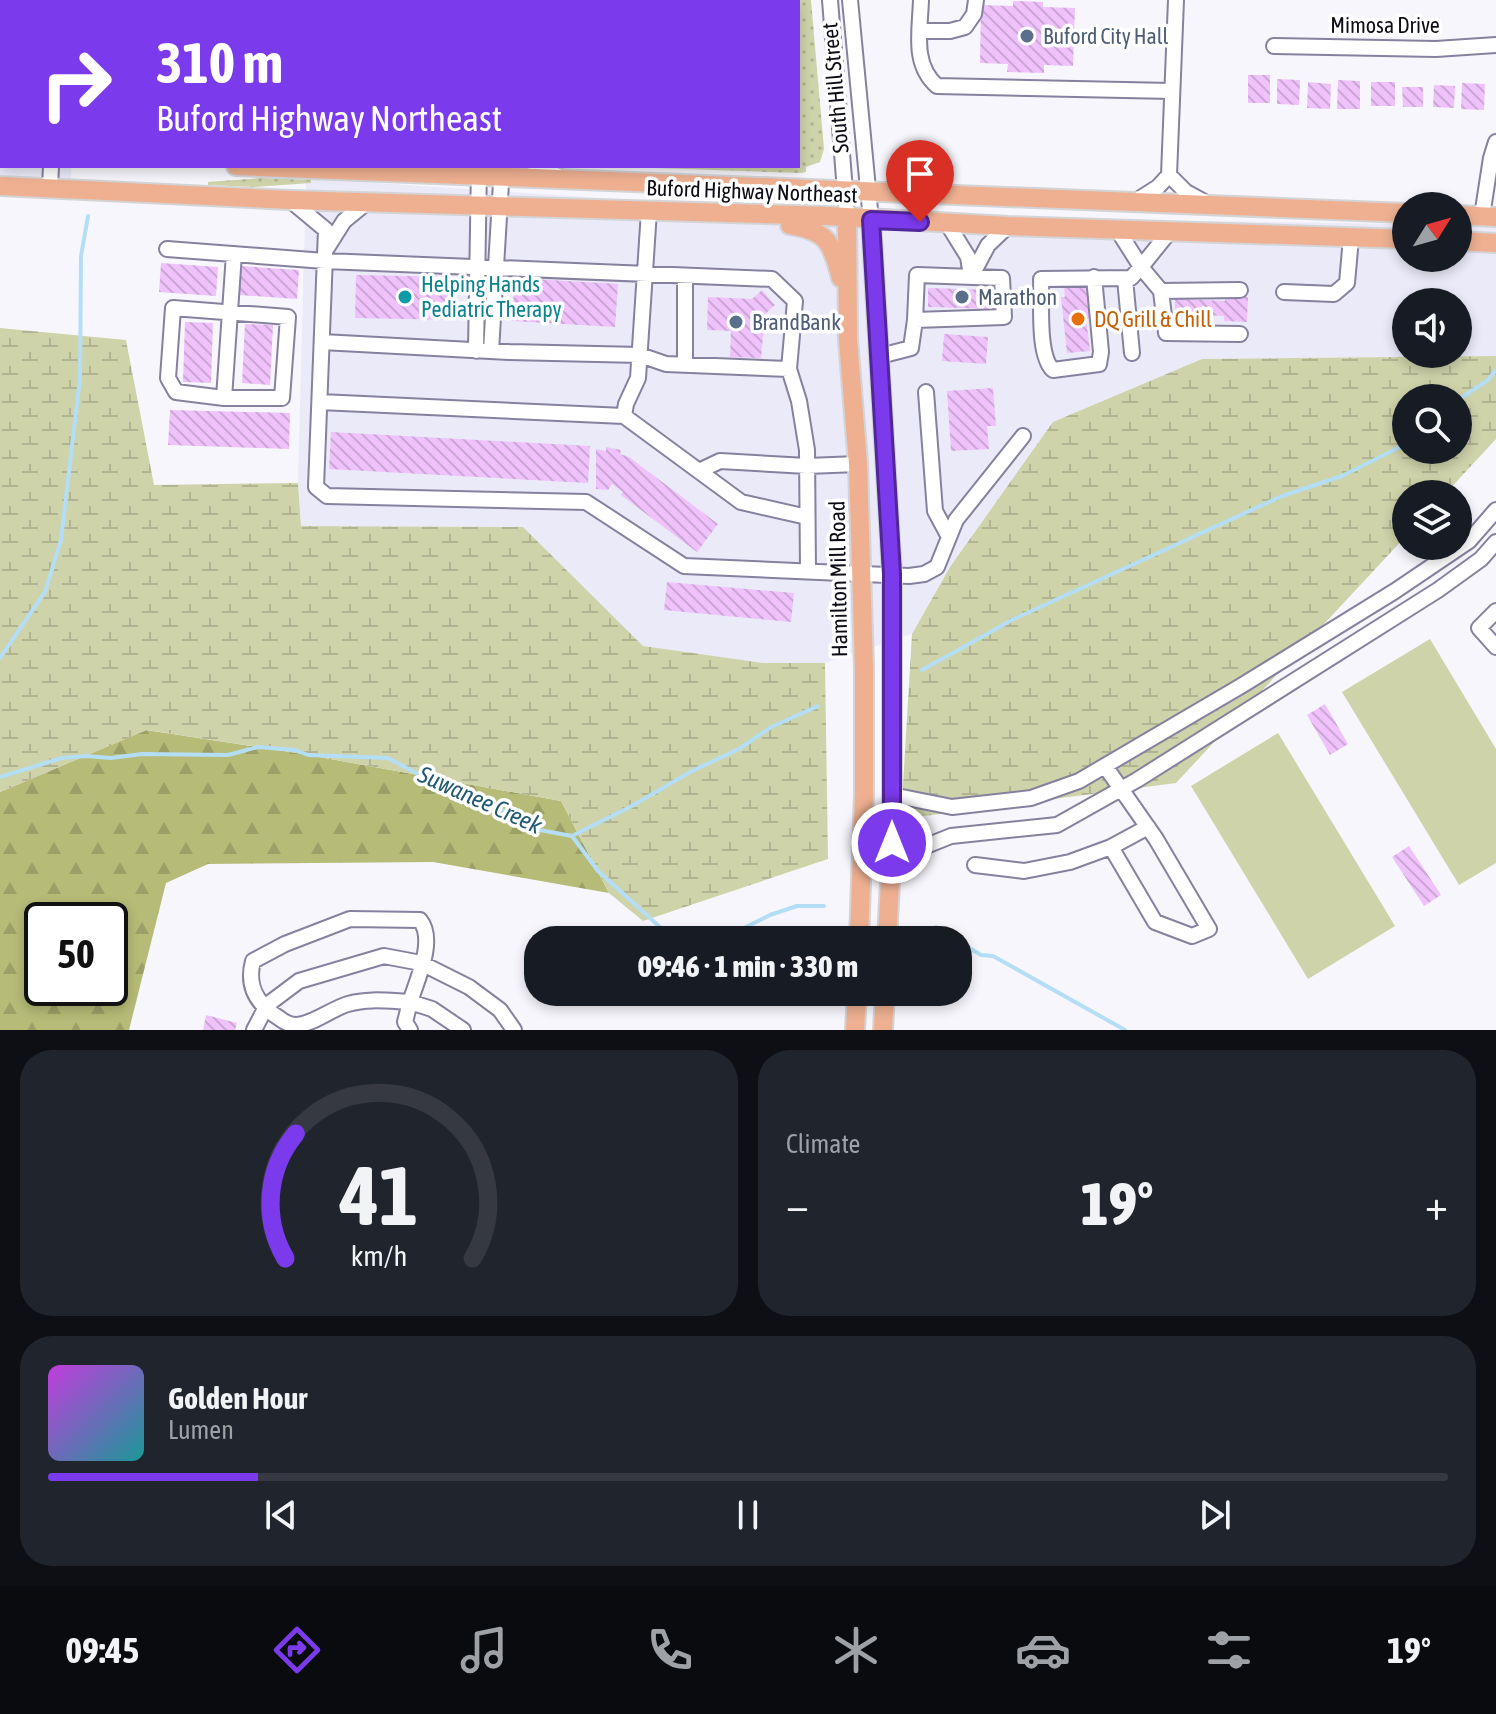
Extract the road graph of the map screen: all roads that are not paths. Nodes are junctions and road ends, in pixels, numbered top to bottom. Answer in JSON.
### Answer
{"nodes":[{"id":1,"x":830,"y":0,"type":"edge"},
{"id":2,"x":850,"y":0,"type":"edge"},
{"id":3,"x":921,"y":0,"type":"edge"},
{"id":4,"x":976,"y":0,"type":"edge"},
{"id":5,"x":1176,"y":0,"type":"edge"},
{"id":6,"x":920,"y":31,"type":"junction"},
{"id":7,"x":1496,"y":45,"type":"edge"},
{"id":8,"x":1274,"y":46,"type":"dead end"},
{"id":9,"x":1172,"y":91,"type":"junction"},
{"id":10,"x":1496,"y":142,"type":"edge"},
{"id":11,"x":51,"y":168,"type":"edge"},
{"id":12,"x":305,"y":168,"type":"edge"},
{"id":13,"x":434,"y":168,"type":"edge"},
{"id":14,"x":539,"y":168,"type":"edge"},
{"id":15,"x":478,"y":171,"type":"edge"},
{"id":16,"x":502,"y":172,"type":"edge"},
{"id":17,"x":421,"y":174,"type":"junction"},
{"id":18,"x":1169,"y":175,"type":"junction"},
{"id":19,"x":566,"y":180,"type":"junction"},
{"id":20,"x":0,"y":186,"type":"edge"},
{"id":21,"x":50,"y":188,"type":"junction"},
{"id":22,"x":845,"y":189,"type":"junction"},
{"id":23,"x":868,"y":190,"type":"junction"},
{"id":24,"x":290,"y":200,"type":"junction"},
{"id":25,"x":1136,"y":201,"type":"junction"},
{"id":26,"x":366,"y":203,"type":"junction"},
{"id":27,"x":1206,"y":204,"type":"junction"},
{"id":28,"x":501,"y":206,"type":"junction"},
{"id":29,"x":477,"y":207,"type":"junction"},
{"id":30,"x":649,"y":211,"type":"junction"},
{"id":31,"x":1392,"y":212,"type":"edge"},
{"id":32,"x":735,"y":214,"type":"junction"},
{"id":33,"x":1489,"y":216,"type":"edge"},
{"id":34,"x":847,"y":217,"type":"junction"},
{"id":35,"x":871,"y":220,"type":"junction"},
{"id":36,"x":947,"y":223,"type":"junction"},
{"id":37,"x":1008,"y":226,"type":"junction"},
{"id":38,"x":1117,"y":229,"type":"junction"},
{"id":39,"x":1170,"y":231,"type":"junction"},
{"id":40,"x":1351,"y":238,"type":"junction"},
{"id":41,"x":1392,"y":239,"type":"edge"},
{"id":42,"x":1472,"y":242,"type":"edge"},
{"id":43,"x":1496,"y":243,"type":"edge"},
{"id":44,"x":167,"y":249,"type":"dead end"},
{"id":45,"x":234,"y":254,"type":"junction"},
{"id":46,"x":325,"y":256,"type":"junction"},
{"id":47,"x":477,"y":267,"type":"junction"},
{"id":48,"x":1141,"y":267,"type":"junction"},
{"id":49,"x":494,"y":268,"type":"junction"},
{"id":50,"x":645,"y":274,"type":"junction"},
{"id":51,"x":685,"y":276,"type":"junction"},
{"id":52,"x":971,"y":277,"type":"junction"},
{"id":53,"x":1094,"y":277,"type":"junction"},
{"id":54,"x":1125,"y":279,"type":"junction"},
{"id":55,"x":1240,"y":290,"type":"dead end"},
{"id":56,"x":1161,"y":291,"type":"junction"},
{"id":57,"x":1284,"y":292,"type":"dead end"},
{"id":58,"x":848,"y":304,"type":"junction"},
{"id":59,"x":230,"y":311,"type":"junction"},
{"id":60,"x":915,"y":320,"type":"junction"},
{"id":61,"x":1240,"y":334,"type":"dead end"},
{"id":62,"x":322,"y":342,"type":"junction"},
{"id":63,"x":483,"y":351,"type":"junction"},
{"id":64,"x":1132,"y":353,"type":"dead end"},
{"id":65,"x":640,"y":355,"type":"junction"},
{"id":66,"x":880,"y":356,"type":"junction"},
{"id":67,"x":685,"y":365,"type":"junction"},
{"id":68,"x":789,"y":369,"type":"junction"},
{"id":69,"x":926,"y":392,"type":"dead end"},
{"id":70,"x":224,"y":398,"type":"junction"},
{"id":71,"x":320,"y":402,"type":"junction"},
{"id":72,"x":624,"y":416,"type":"junction"},
{"id":73,"x":1023,"y":436,"type":"dead end"},
{"id":74,"x":858,"y":464,"type":"junction"},
{"id":75,"x":807,"y":466,"type":"junction"},
{"id":76,"x":699,"y":471,"type":"junction"},
{"id":77,"x":807,"y":517,"type":"junction"},
{"id":78,"x":1493,"y":520,"type":"edge"},
{"id":79,"x":949,"y":537,"type":"junction"},
{"id":80,"x":1496,"y":542,"type":"edge"},
{"id":81,"x":808,"y":571,"type":"junction"},
{"id":82,"x":862,"y":573,"type":"junction"},
{"id":83,"x":892,"y":574,"type":"junction"},
{"id":84,"x":1496,"y":611,"type":"edge"},
{"id":85,"x":1496,"y":647,"type":"edge"},
{"id":86,"x":1105,"y":766,"type":"junction"},
{"id":87,"x":1122,"y":788,"type":"junction"},
{"id":88,"x":892,"y":795,"type":"junction"},
{"id":89,"x":1148,"y":827,"type":"junction"},
{"id":90,"x":1111,"y":847,"type":"junction"},
{"id":91,"x":891,"y":860,"type":"junction"},
{"id":92,"x":975,"y":865,"type":"dead end"},
{"id":93,"x":859,"y":926,"type":"edge"},
{"id":94,"x":888,"y":926,"type":"edge"},
{"id":95,"x":421,"y":963,"type":"junction"},
{"id":96,"x":410,"y":1002,"type":"junction"},
{"id":97,"x":856,"y":1006,"type":"edge"},
{"id":98,"x":884,"y":1006,"type":"edge"},
{"id":99,"x":264,"y":1009,"type":"junction"},
{"id":100,"x":254,"y":1030,"type":"edge"},
{"id":101,"x":410,"y":1030,"type":"edge"},
{"id":102,"x":463,"y":1030,"type":"edge"},
{"id":103,"x":514,"y":1030,"type":"edge"},
{"id":104,"x":855,"y":1030,"type":"edge"},
{"id":105,"x":883,"y":1030,"type":"edge"}],
"edges":[{"from":1,"to":22,"type":"street","name":"South Hill Street"},
{"from":2,"to":23,"type":"street","name":"South Hill Street"},
{"from":3,"to":6,"type":"street"},
{"from":4,"to":6,"type":"street"},
{"from":5,"to":9,"type":"street"},
{"from":6,"to":9,"type":"street"},
{"from":7,"to":8,"type":"street","name":"Mimosa Drive"},
{"from":9,"to":18,"type":"street"},
{"from":10,"to":33,"type":"street"},
{"from":11,"to":21,"type":"street"},
{"from":12,"to":17,"type":"main road","name":"Buford Highway Northeast"},
{"from":13,"to":17,"type":"street"},
{"from":14,"to":19,"type":"street"},
{"from":15,"to":16,"type":"main road","name":"Buford Highway Northeast"},
{"from":15,"to":17,"type":"main road","name":"Buford Highway Northeast"},
{"from":15,"to":29,"type":"street"},
{"from":16,"to":19,"type":"main road","name":"Buford Highway Northeast"},
{"from":16,"to":28,"type":"street"},
{"from":18,"to":25,"type":"street"},
{"from":18,"to":27,"type":"street"},
{"from":19,"to":22,"type":"main road","name":"Buford Highway Northeast"},
{"from":20,"to":21,"type":"main road","name":"Buford Highway Northeast"},
{"from":21,"to":24,"type":"main road","name":"Buford Highway Northeast"},
{"from":22,"to":23,"type":"main road","name":"Buford Highway Northeast"},
{"from":22,"to":34,"type":"street","name":"South Hill Street"},
{"from":23,"to":25,"type":"main road","name":"Buford Highway Northeast"},
{"from":23,"to":35,"type":"street","name":"South Hill Street"},
{"from":24,"to":26,"type":"main road","name":"Buford Highway Northeast"},
{"from":24,"to":46,"type":"street"},
{"from":25,"to":27,"type":"main road","name":"Buford Highway Northeast"},
{"from":26,"to":29,"type":"main road","name":"Buford Highway Northeast"},
{"from":26,"to":46,"type":"street"},
{"from":27,"to":31,"type":"main road","name":"Buford Highway Northeast"},
{"from":28,"to":29,"type":"main road","name":"Buford Highway Northeast"},
{"from":28,"to":30,"type":"main road","name":"Buford Highway Northeast"},
{"from":28,"to":49,"type":"street"},
{"from":29,"to":47,"type":"street"},
{"from":30,"to":32,"type":"main road","name":"Buford Highway Northeast"},
{"from":30,"to":50,"type":"street"},
{"from":32,"to":34,"type":"main road","name":"Buford Highway Northeast"},
{"from":32,"to":58,"type":"main road"},
{"from":34,"to":35,"type":"main road","name":"Buford Highway Northeast"},
{"from":34,"to":58,"type":"main road","name":"Hamilton Mill Road"},
{"from":35,"to":36,"type":"main road","name":"Buford Highway Northeast"},
{"from":35,"to":66,"type":"main road"},
{"from":36,"to":37,"type":"main road","name":"Buford Highway Northeast"},
{"from":36,"to":52,"type":"street"},
{"from":37,"to":38,"type":"main road","name":"Buford Highway Northeast"},
{"from":37,"to":52,"type":"street"},
{"from":38,"to":39,"type":"main road","name":"Buford Highway Northeast"},
{"from":38,"to":48,"type":"street"},
{"from":39,"to":40,"type":"main road","name":"Buford Highway Northeast"},
{"from":39,"to":48,"type":"street"},
{"from":40,"to":41,"type":"main road","name":"Buford Highway Northeast"},
{"from":40,"to":57,"type":"street"},
{"from":42,"to":43,"type":"main road"},
{"from":44,"to":45,"type":"street"},
{"from":45,"to":46,"type":"street"},
{"from":45,"to":59,"type":"street"},
{"from":46,"to":47,"type":"street"},
{"from":46,"to":62,"type":"street"},
{"from":47,"to":49,"type":"street"},
{"from":47,"to":63,"type":"street"},
{"from":48,"to":54,"type":"street"},
{"from":48,"to":56,"type":"street"},
{"from":49,"to":50,"type":"street"},
{"from":49,"to":63,"type":"street"},
{"from":50,"to":51,"type":"street"},
{"from":50,"to":65,"type":"street"},
{"from":51,"to":67,"type":"street"},
{"from":51,"to":68,"type":"street"},
{"from":52,"to":60,"type":"street"},
{"from":52,"to":60,"type":"street"},
{"from":53,"to":53,"type":"street"},
{"from":53,"to":54,"type":"street"},
{"from":54,"to":64,"type":"street"},
{"from":55,"to":56,"type":"street"},
{"from":56,"to":61,"type":"street"},
{"from":58,"to":74,"type":"main road","name":"Hamilton Mill Road"},
{"from":59,"to":70,"type":"street"},
{"from":59,"to":70,"type":"street"},
{"from":59,"to":70,"type":"street"},
{"from":60,"to":66,"type":"street"},
{"from":62,"to":63,"type":"street"},
{"from":62,"to":71,"type":"street"},
{"from":63,"to":65,"type":"street"},
{"from":65,"to":67,"type":"street"},
{"from":65,"to":72,"type":"street"},
{"from":66,"to":83,"type":"main road"},
{"from":67,"to":68,"type":"street"},
{"from":68,"to":75,"type":"street"},
{"from":69,"to":79,"type":"street"},
{"from":71,"to":72,"type":"street"},
{"from":71,"to":81,"type":"street"},
{"from":72,"to":76,"type":"street"},
{"from":73,"to":79,"type":"street"},
{"from":74,"to":75,"type":"street"},
{"from":74,"to":82,"type":"main road","name":"Hamilton Mill Road"},
{"from":75,"to":76,"type":"street"},
{"from":75,"to":77,"type":"street"},
{"from":76,"to":77,"type":"street"},
{"from":77,"to":81,"type":"street"},
{"from":78,"to":86,"type":"street"},
{"from":79,"to":83,"type":"street"},
{"from":80,"to":87,"type":"street"},
{"from":81,"to":82,"type":"street"},
{"from":82,"to":83,"type":"street"},
{"from":82,"to":93,"type":"main road","name":"Hamilton Mill Road"},
{"from":83,"to":88,"type":"main road"},
{"from":84,"to":85,"type":"street"},
{"from":86,"to":87,"type":"street"},
{"from":86,"to":88,"type":"street"},
{"from":87,"to":89,"type":"street"},
{"from":87,"to":91,"type":"street"},
{"from":88,"to":91,"type":"main road"},
{"from":89,"to":90,"type":"street"},
{"from":89,"to":90,"type":"street"},
{"from":90,"to":92,"type":"street"},
{"from":91,"to":94,"type":"main road"},
{"from":95,"to":96,"type":"street"},
{"from":95,"to":99,"type":"street"},
{"from":95,"to":99,"type":"street"},
{"from":95,"to":103,"type":"street"},
{"from":96,"to":99,"type":"street"},
{"from":96,"to":101,"type":"street"},
{"from":96,"to":102,"type":"street"},
{"from":97,"to":104,"type":"main road"},
{"from":98,"to":105,"type":"main road"},
{"from":99,"to":100,"type":"street"}]}
